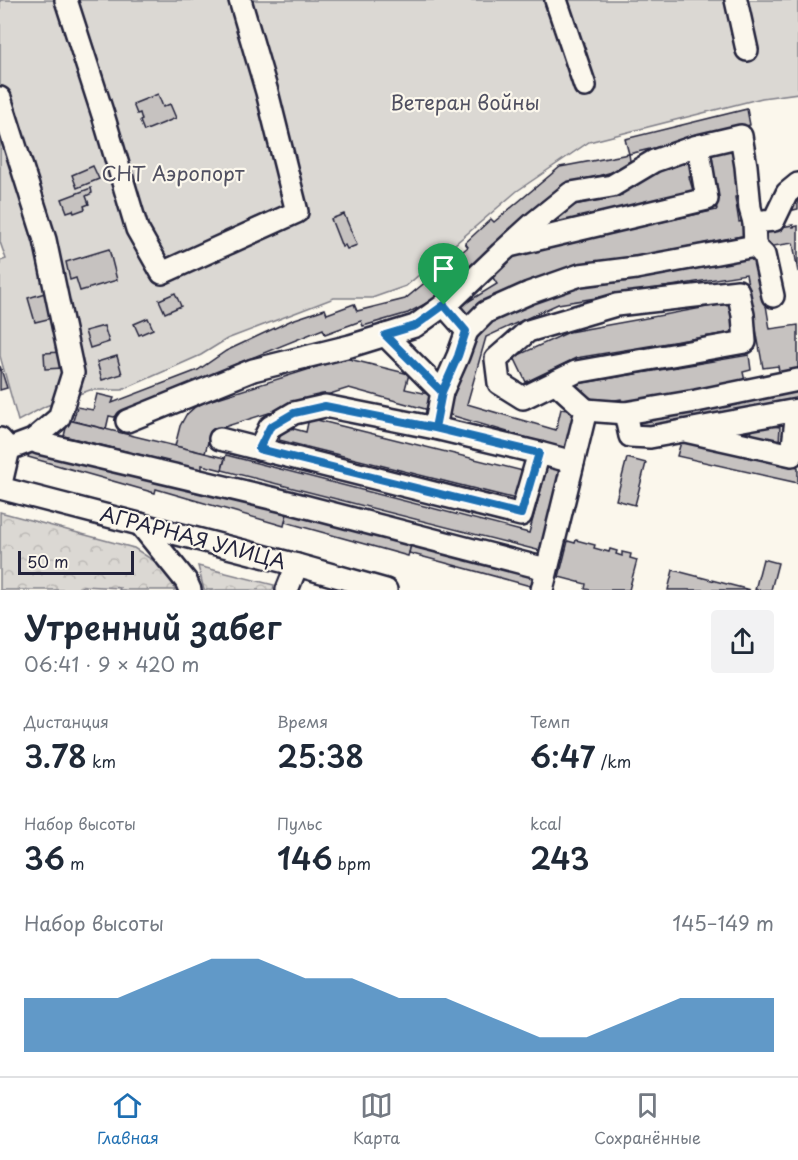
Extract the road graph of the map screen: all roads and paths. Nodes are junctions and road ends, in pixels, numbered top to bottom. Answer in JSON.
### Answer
{"nodes":[{"id":1,"x":66,"y":0,"type":"edge"},
{"id":2,"x":240,"y":0,"type":"edge"},
{"id":3,"x":556,"y":0,"type":"edge"},
{"id":4,"x":736,"y":0,"type":"edge"},
{"id":5,"x":747,"y":50,"type":"dead end"},
{"id":6,"x":585,"y":86,"type":"dead end"},
{"id":7,"x":0,"y":98,"type":"edge"},
{"id":8,"x":698,"y":146,"type":"junction"},
{"id":9,"x":798,"y":184,"type":"edge"},
{"id":10,"x":754,"y":222,"type":"junction"},
{"id":11,"x":509,"y":245,"type":"junction"},
{"id":12,"x":755,"y":246,"type":"junction"},
{"id":13,"x":772,"y":296,"type":"dead end"},
{"id":14,"x":444,"y":305,"type":"junction"},
{"id":15,"x":466,"y":331,"type":"junction"},
{"id":16,"x":385,"y":335,"type":"junction"},
{"id":17,"x":798,"y":380,"type":"edge"},
{"id":18,"x":555,"y":382,"type":"junction"},
{"id":19,"x":442,"y":392,"type":"junction"},
{"id":20,"x":586,"y":410,"type":"junction"},
{"id":21,"x":625,"y":413,"type":"junction"},
{"id":22,"x":127,"y":421,"type":"dead end"},
{"id":23,"x":435,"y":428,"type":"junction"},
{"id":24,"x":685,"y":431,"type":"junction"},
{"id":25,"x":220,"y":439,"type":"dead end"},
{"id":26,"x":33,"y":440,"type":"junction"},
{"id":27,"x":2,"y":441,"type":"edge"},
{"id":28,"x":259,"y":449,"type":"junction"},
{"id":29,"x":539,"y":453,"type":"junction"},
{"id":30,"x":573,"y":462,"type":"junction"},
{"id":31,"x":0,"y":488,"type":"edge"},
{"id":32,"x":140,"y":524,"type":"junction"},
{"id":33,"x":297,"y":565,"type":"junction"},
{"id":34,"x":546,"y":569,"type":"junction"},
{"id":35,"x":190,"y":590,"type":"edge"},
{"id":36,"x":287,"y":590,"type":"edge"},
{"id":37,"x":386,"y":590,"type":"edge"},
{"id":38,"x":542,"y":590,"type":"edge"}],
"edges":[{"from":1,"to":2,"type":"street"},
{"from":3,"to":6,"type":"street"},
{"from":4,"to":5,"type":"street"},
{"from":7,"to":26,"type":"street"},
{"from":8,"to":10,"type":"street"},
{"from":8,"to":11,"type":"street"},
{"from":8,"to":11,"type":"street"},
{"from":9,"to":10,"type":"street"},
{"from":10,"to":12,"type":"street"},
{"from":11,"to":14,"type":"street"},
{"from":12,"to":13,"type":"street"},
{"from":12,"to":15,"type":"street"},
{"from":14,"to":15,"type":"street"},
{"from":14,"to":16,"type":"street"},
{"from":15,"to":19,"type":"street"},
{"from":16,"to":19,"type":"street"},
{"from":16,"to":22,"type":"street"},
{"from":17,"to":21,"type":"street"},
{"from":18,"to":18,"type":"street"},
{"from":18,"to":20,"type":"street"},
{"from":19,"to":23,"type":"street"},
{"from":20,"to":21,"type":"street"},
{"from":20,"to":30,"type":"street"},
{"from":21,"to":24,"type":"street"},
{"from":23,"to":28,"type":"street"},
{"from":23,"to":29,"type":"street"},
{"from":24,"to":24,"type":"street"},
{"from":25,"to":28,"type":"street"},
{"from":26,"to":27,"type":"street"},
{"from":26,"to":34,"type":"street"},
{"from":27,"to":31,"type":"street"},
{"from":28,"to":29,"type":"street"},
{"from":29,"to":30,"type":"street"},
{"from":30,"to":34,"type":"street"},
{"from":31,"to":32,"type":"street","name":"АГРАРНАЯ УЛИЦА"},
{"from":32,"to":33,"type":"street","name":"АГРАРНАЯ УЛИЦА"},
{"from":32,"to":35,"type":"street"},
{"from":33,"to":36,"type":"street"},
{"from":33,"to":37,"type":"street","name":"АГРАРНАЯ УЛИЦА"},
{"from":34,"to":38,"type":"street"}]}
